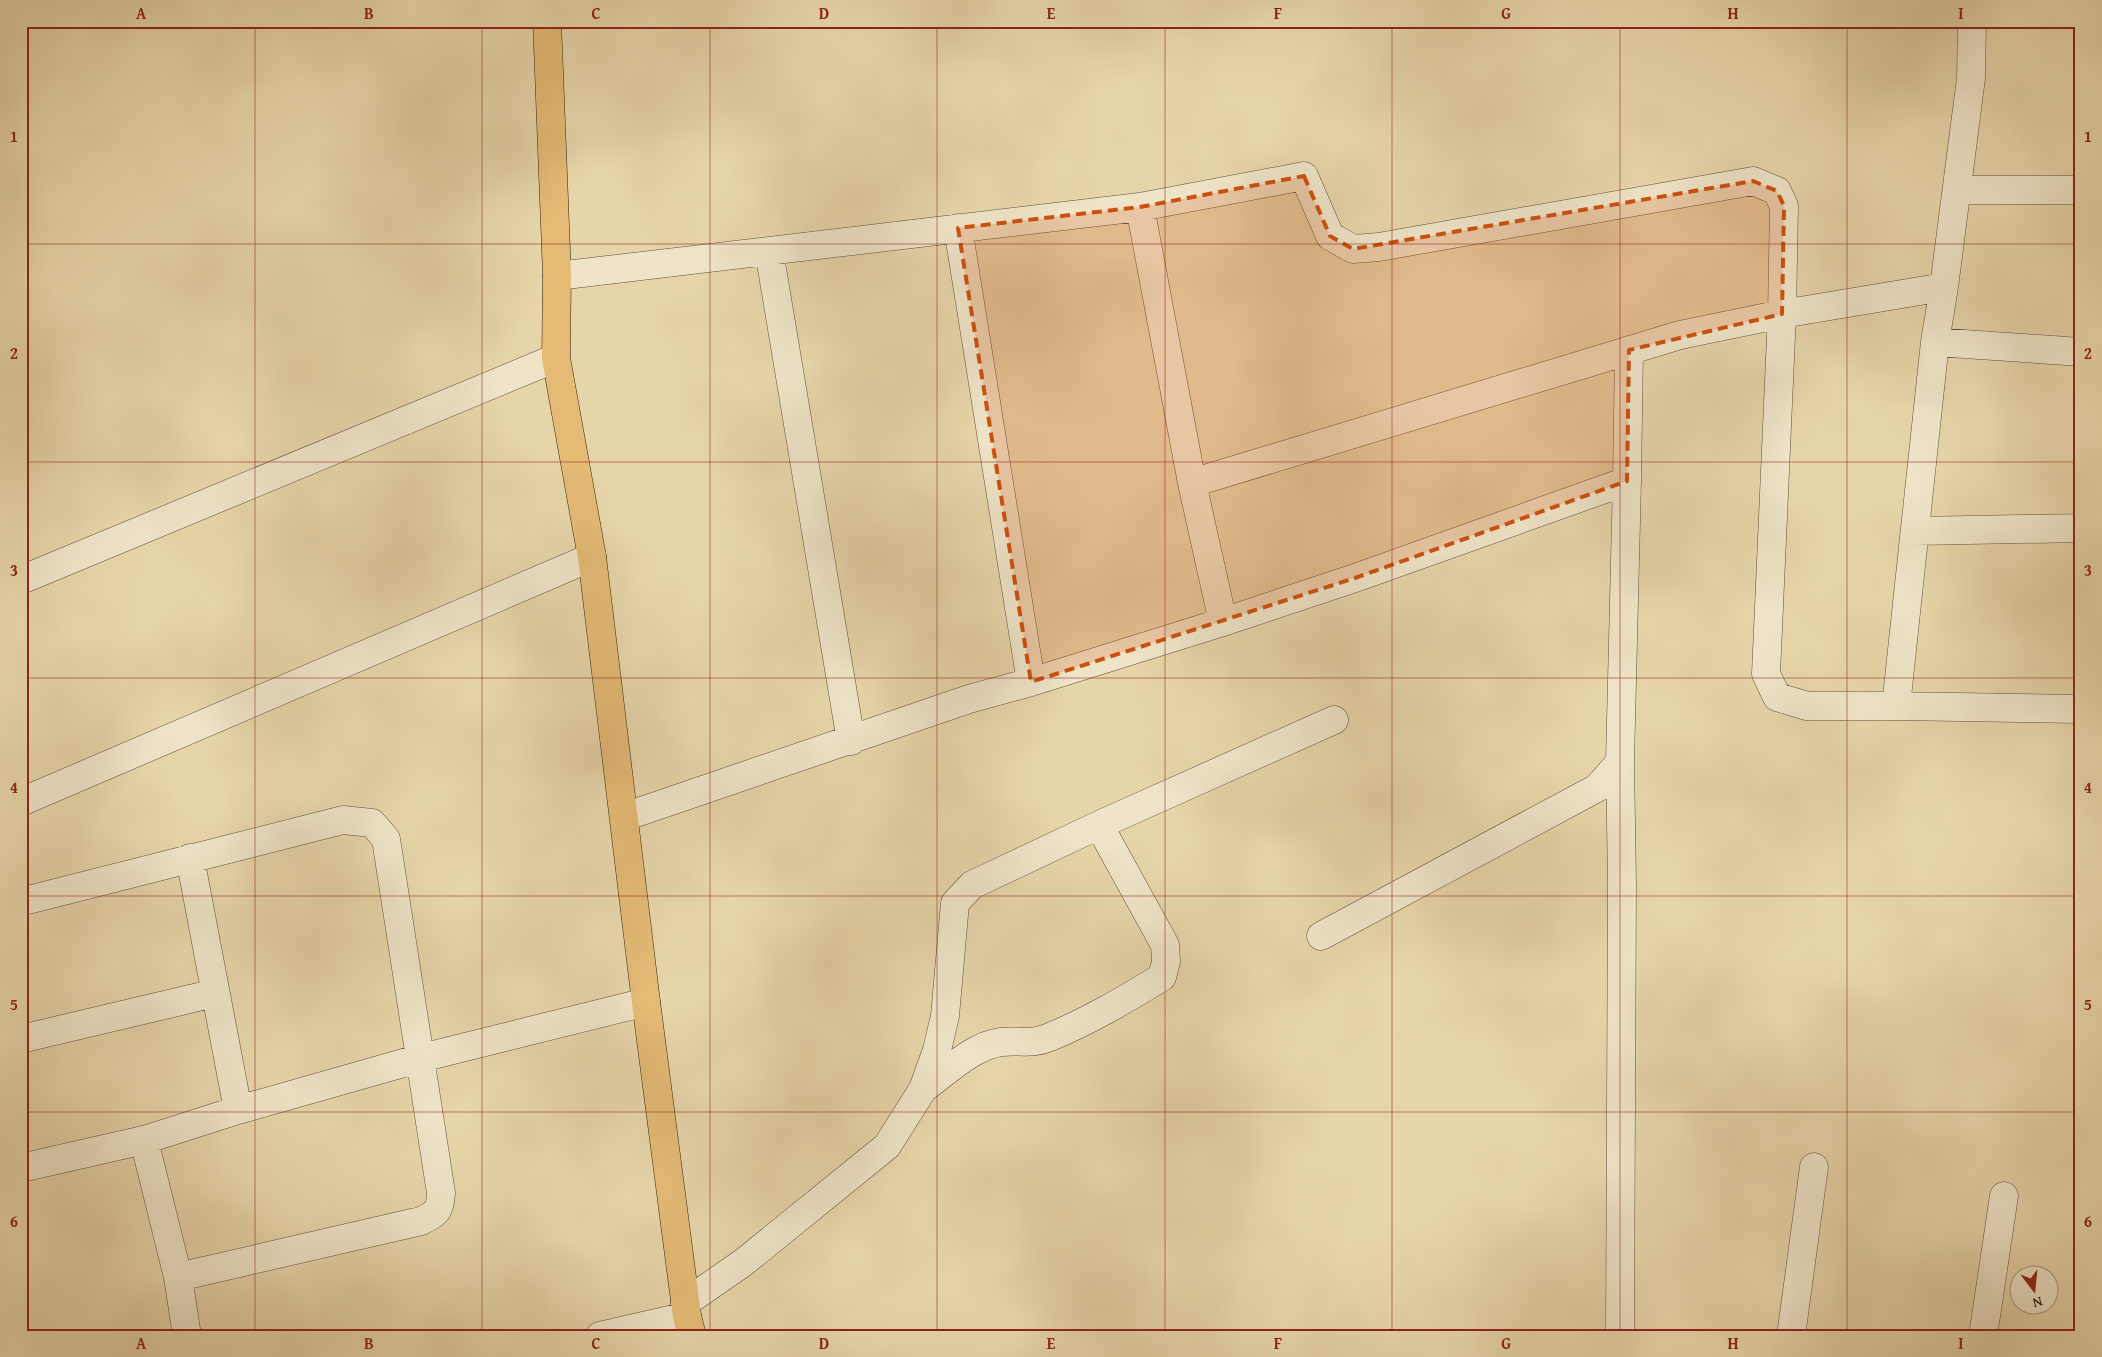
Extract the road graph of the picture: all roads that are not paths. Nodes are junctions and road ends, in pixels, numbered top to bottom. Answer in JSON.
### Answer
{"nodes":[{"id":1,"x":546,"y":21,"type":"edge"},
{"id":2,"x":1972,"y":21,"type":"edge"},
{"id":3,"x":1957,"y":190,"type":"junction"},
{"id":4,"x":2081,"y":190,"type":"edge"},
{"id":5,"x":1140,"y":208,"type":"junction"},
{"id":6,"x":958,"y":228,"type":"junction"},
{"id":7,"x":769,"y":251,"type":"junction"},
{"id":8,"x":557,"y":276,"type":"junction"},
{"id":9,"x":1944,"y":286,"type":"junction"},
{"id":10,"x":1782,"y":314,"type":"junction"},
{"id":11,"x":1935,"y":342,"type":"junction"},
{"id":12,"x":1629,"y":350,"type":"junction"},
{"id":13,"x":2081,"y":352,"type":"edge"},
{"id":14,"x":556,"y":358,"type":"junction"},
{"id":15,"x":1628,"y":481,"type":"junction"},
{"id":16,"x":1192,"y":483,"type":"junction"},
{"id":17,"x":2081,"y":528,"type":"edge"},
{"id":18,"x":1915,"y":531,"type":"junction"},
{"id":19,"x":592,"y":557,"type":"junction"},
{"id":20,"x":21,"y":580,"type":"edge"},
{"id":21,"x":1223,"y":622,"type":"junction"},
{"id":22,"x":1031,"y":682,"type":"junction"},
{"id":23,"x":1896,"y":706,"type":"junction"},
{"id":24,"x":2081,"y":709,"type":"edge"},
{"id":25,"x":1334,"y":720,"type":"dead end"},
{"id":26,"x":851,"y":741,"type":"junction"},
{"id":27,"x":1620,"y":762,"type":"junction"},
{"id":28,"x":21,"y":802,"type":"edge"},
{"id":29,"x":624,"y":817,"type":"junction"},
{"id":30,"x":1099,"y":825,"type":"junction"},
{"id":31,"x":190,"y":858,"type":"junction"},
{"id":32,"x":28,"y":900,"type":"dead end"},
{"id":33,"x":1321,"y":936,"type":"dead end"},
{"id":34,"x":215,"y":993,"type":"junction"},
{"id":35,"x":646,"y":1002,"type":"junction"},
{"id":36,"x":21,"y":1039,"type":"edge"},
{"id":37,"x":421,"y":1058,"type":"junction"},
{"id":38,"x":923,"y":1089,"type":"junction"},
{"id":39,"x":238,"y":1110,"type":"junction"},
{"id":40,"x":144,"y":1140,"type":"junction"},
{"id":41,"x":1814,"y":1167,"type":"dead end"},
{"id":42,"x":21,"y":1168,"type":"edge"},
{"id":43,"x":2004,"y":1196,"type":"dead end"},
{"id":44,"x":178,"y":1278,"type":"junction"},
{"id":45,"x":688,"y":1318,"type":"edge"},
{"id":46,"x":186,"y":1336,"type":"edge"},
{"id":47,"x":600,"y":1336,"type":"edge"},
{"id":48,"x":1620,"y":1336,"type":"edge"},
{"id":49,"x":1791,"y":1336,"type":"edge"},
{"id":50,"x":1983,"y":1336,"type":"edge"}],
"edges":[{"from":1,"to":8,"type":"main road"},
{"from":2,"to":3,"type":"street"},
{"from":3,"to":4,"type":"street"},
{"from":3,"to":9,"type":"street"},
{"from":5,"to":6,"type":"street"},
{"from":5,"to":10,"type":"street"},
{"from":5,"to":16,"type":"street"},
{"from":6,"to":7,"type":"street"},
{"from":6,"to":22,"type":"street"},
{"from":7,"to":8,"type":"street"},
{"from":7,"to":26,"type":"street"},
{"from":8,"to":14,"type":"main road"},
{"from":9,"to":10,"type":"street"},
{"from":9,"to":11,"type":"street"},
{"from":10,"to":12,"type":"street"},
{"from":10,"to":23,"type":"street"},
{"from":11,"to":13,"type":"street"},
{"from":11,"to":18,"type":"street"},
{"from":12,"to":15,"type":"street"},
{"from":12,"to":16,"type":"street"},
{"from":14,"to":19,"type":"main road"},
{"from":14,"to":20,"type":"street"},
{"from":15,"to":21,"type":"street"},
{"from":15,"to":27,"type":"street"},
{"from":16,"to":21,"type":"street"},
{"from":17,"to":18,"type":"street"},
{"from":18,"to":23,"type":"street"},
{"from":19,"to":28,"type":"street"},
{"from":19,"to":29,"type":"main road"},
{"from":21,"to":22,"type":"street"},
{"from":22,"to":26,"type":"street"},
{"from":23,"to":24,"type":"street"},
{"from":25,"to":30,"type":"street"},
{"from":26,"to":29,"type":"street"},
{"from":27,"to":33,"type":"street"},
{"from":27,"to":48,"type":"street"},
{"from":29,"to":35,"type":"main road"},
{"from":30,"to":38,"type":"street"},
{"from":30,"to":38,"type":"street"},
{"from":31,"to":32,"type":"street"},
{"from":31,"to":34,"type":"street"},
{"from":31,"to":37,"type":"street"},
{"from":34,"to":36,"type":"street"},
{"from":34,"to":39,"type":"street"},
{"from":35,"to":37,"type":"street"},
{"from":35,"to":45,"type":"main road"},
{"from":37,"to":39,"type":"street"},
{"from":37,"to":44,"type":"street"},
{"from":38,"to":45,"type":"street"},
{"from":39,"to":40,"type":"street"},
{"from":40,"to":42,"type":"street"},
{"from":40,"to":44,"type":"street"},
{"from":41,"to":49,"type":"street"},
{"from":43,"to":50,"type":"street"},
{"from":44,"to":46,"type":"street"},
{"from":45,"to":47,"type":"street"}]}
